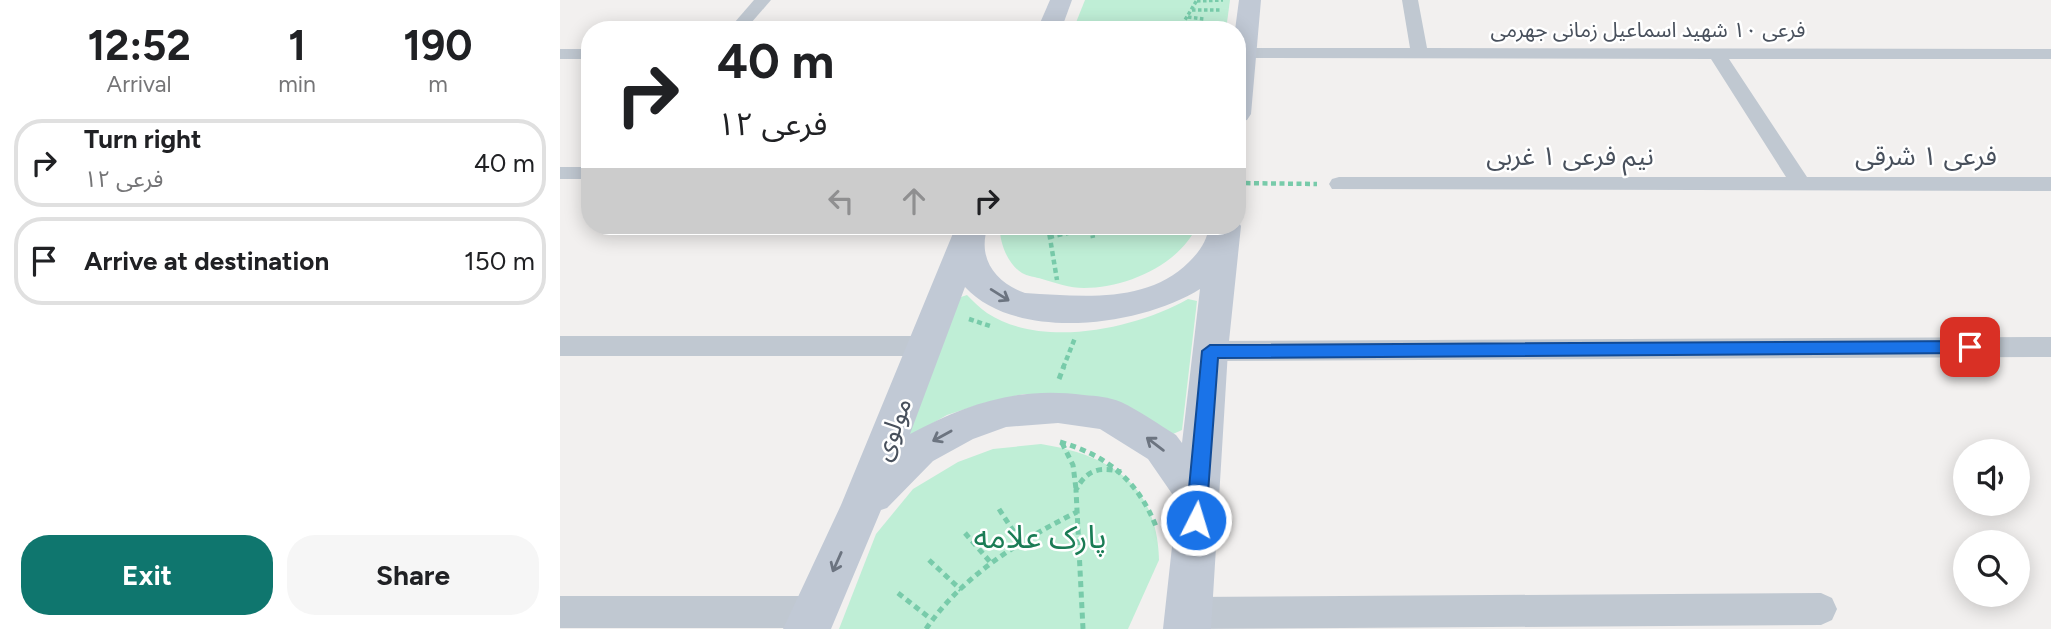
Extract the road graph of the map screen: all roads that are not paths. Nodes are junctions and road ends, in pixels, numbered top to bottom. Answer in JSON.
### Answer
{"nodes":[{"id":1,"x":763,"y":0,"type":"edge"},
{"id":2,"x":1061,"y":0,"type":"edge"},
{"id":3,"x":1410,"y":0,"type":"edge"},
{"id":4,"x":744,"y":21,"type":"edge"},
{"id":5,"x":1053,"y":21,"type":"edge"},
{"id":6,"x":1246,"y":52,"type":"edge"},
{"id":7,"x":1419,"y":52,"type":"junction"},
{"id":8,"x":560,"y":54,"type":"edge"},
{"id":9,"x":581,"y":54,"type":"edge"},
{"id":10,"x":1717,"y":54,"type":"junction"},
{"id":11,"x":2051,"y":54,"type":"edge"},
{"id":12,"x":560,"y":173,"type":"edge"},
{"id":13,"x":581,"y":173,"type":"edge"},
{"id":14,"x":1339,"y":184,"type":"road end"},
{"id":15,"x":1801,"y":184,"type":"junction"},
{"id":16,"x":2051,"y":184,"type":"edge"},
{"id":17,"x":968,"y":235,"type":"edge"},
{"id":18,"x":969,"y":235,"type":"edge"},
{"id":19,"x":1223,"y":235,"type":"edge"},
{"id":20,"x":1224,"y":235,"type":"edge"},
{"id":21,"x":560,"y":346,"type":"edge"},
{"id":22,"x":925,"y":346,"type":"junction"},
{"id":23,"x":2051,"y":346,"type":"edge"},
{"id":24,"x":1210,"y":351,"type":"junction"},
{"id":25,"x":1198,"y":497,"type":"junction"},
{"id":26,"x":862,"y":507,"type":"junction"},
{"id":27,"x":1821,"y":609,"type":"dead end"},
{"id":28,"x":560,"y":612,"type":"edge"},
{"id":29,"x":810,"y":621,"type":"edge"},
{"id":30,"x":1188,"y":621,"type":"edge"}],
"edges":[{"from":1,"to":4,"type":"street"},
{"from":2,"to":5,"type":"street"},
{"from":3,"to":7,"type":"street"},
{"from":6,"to":7,"type":"street","name":"فرعی ۱۰ شهید اسماعیل زمانی جهرمی"},
{"from":7,"to":10,"type":"street","name":"فرعی ۱۰ شهید اسماعیل زمانی جهرمی"},
{"from":8,"to":9,"type":"street"},
{"from":10,"to":11,"type":"street","name":"فرعی ۱۰ شهید اسماعیل زمانی جهرمی"},
{"from":10,"to":15,"type":"street"},
{"from":12,"to":13,"type":"street"},
{"from":14,"to":15,"type":"street","name":"نیم فرعی ۱ غربی"},
{"from":15,"to":16,"type":"street","name":"فرعی ۱ شرقی"},
{"from":17,"to":22,"type":"street","name":"مولوی"},
{"from":18,"to":19,"type":"street","one_way":true},
{"from":20,"to":24,"type":"street"},
{"from":21,"to":22,"type":"street"},
{"from":22,"to":26,"type":"street","name":"مولوی"},
{"from":23,"to":24,"type":"street"},
{"from":24,"to":25,"type":"street"},
{"from":25,"to":26,"type":"street","one_way":true},
{"from":25,"to":30,"type":"street"},
{"from":26,"to":29,"type":"street","name":"مولوی","one_way":true},
{"from":27,"to":30,"type":"street"},
{"from":28,"to":29,"type":"street"}]}
